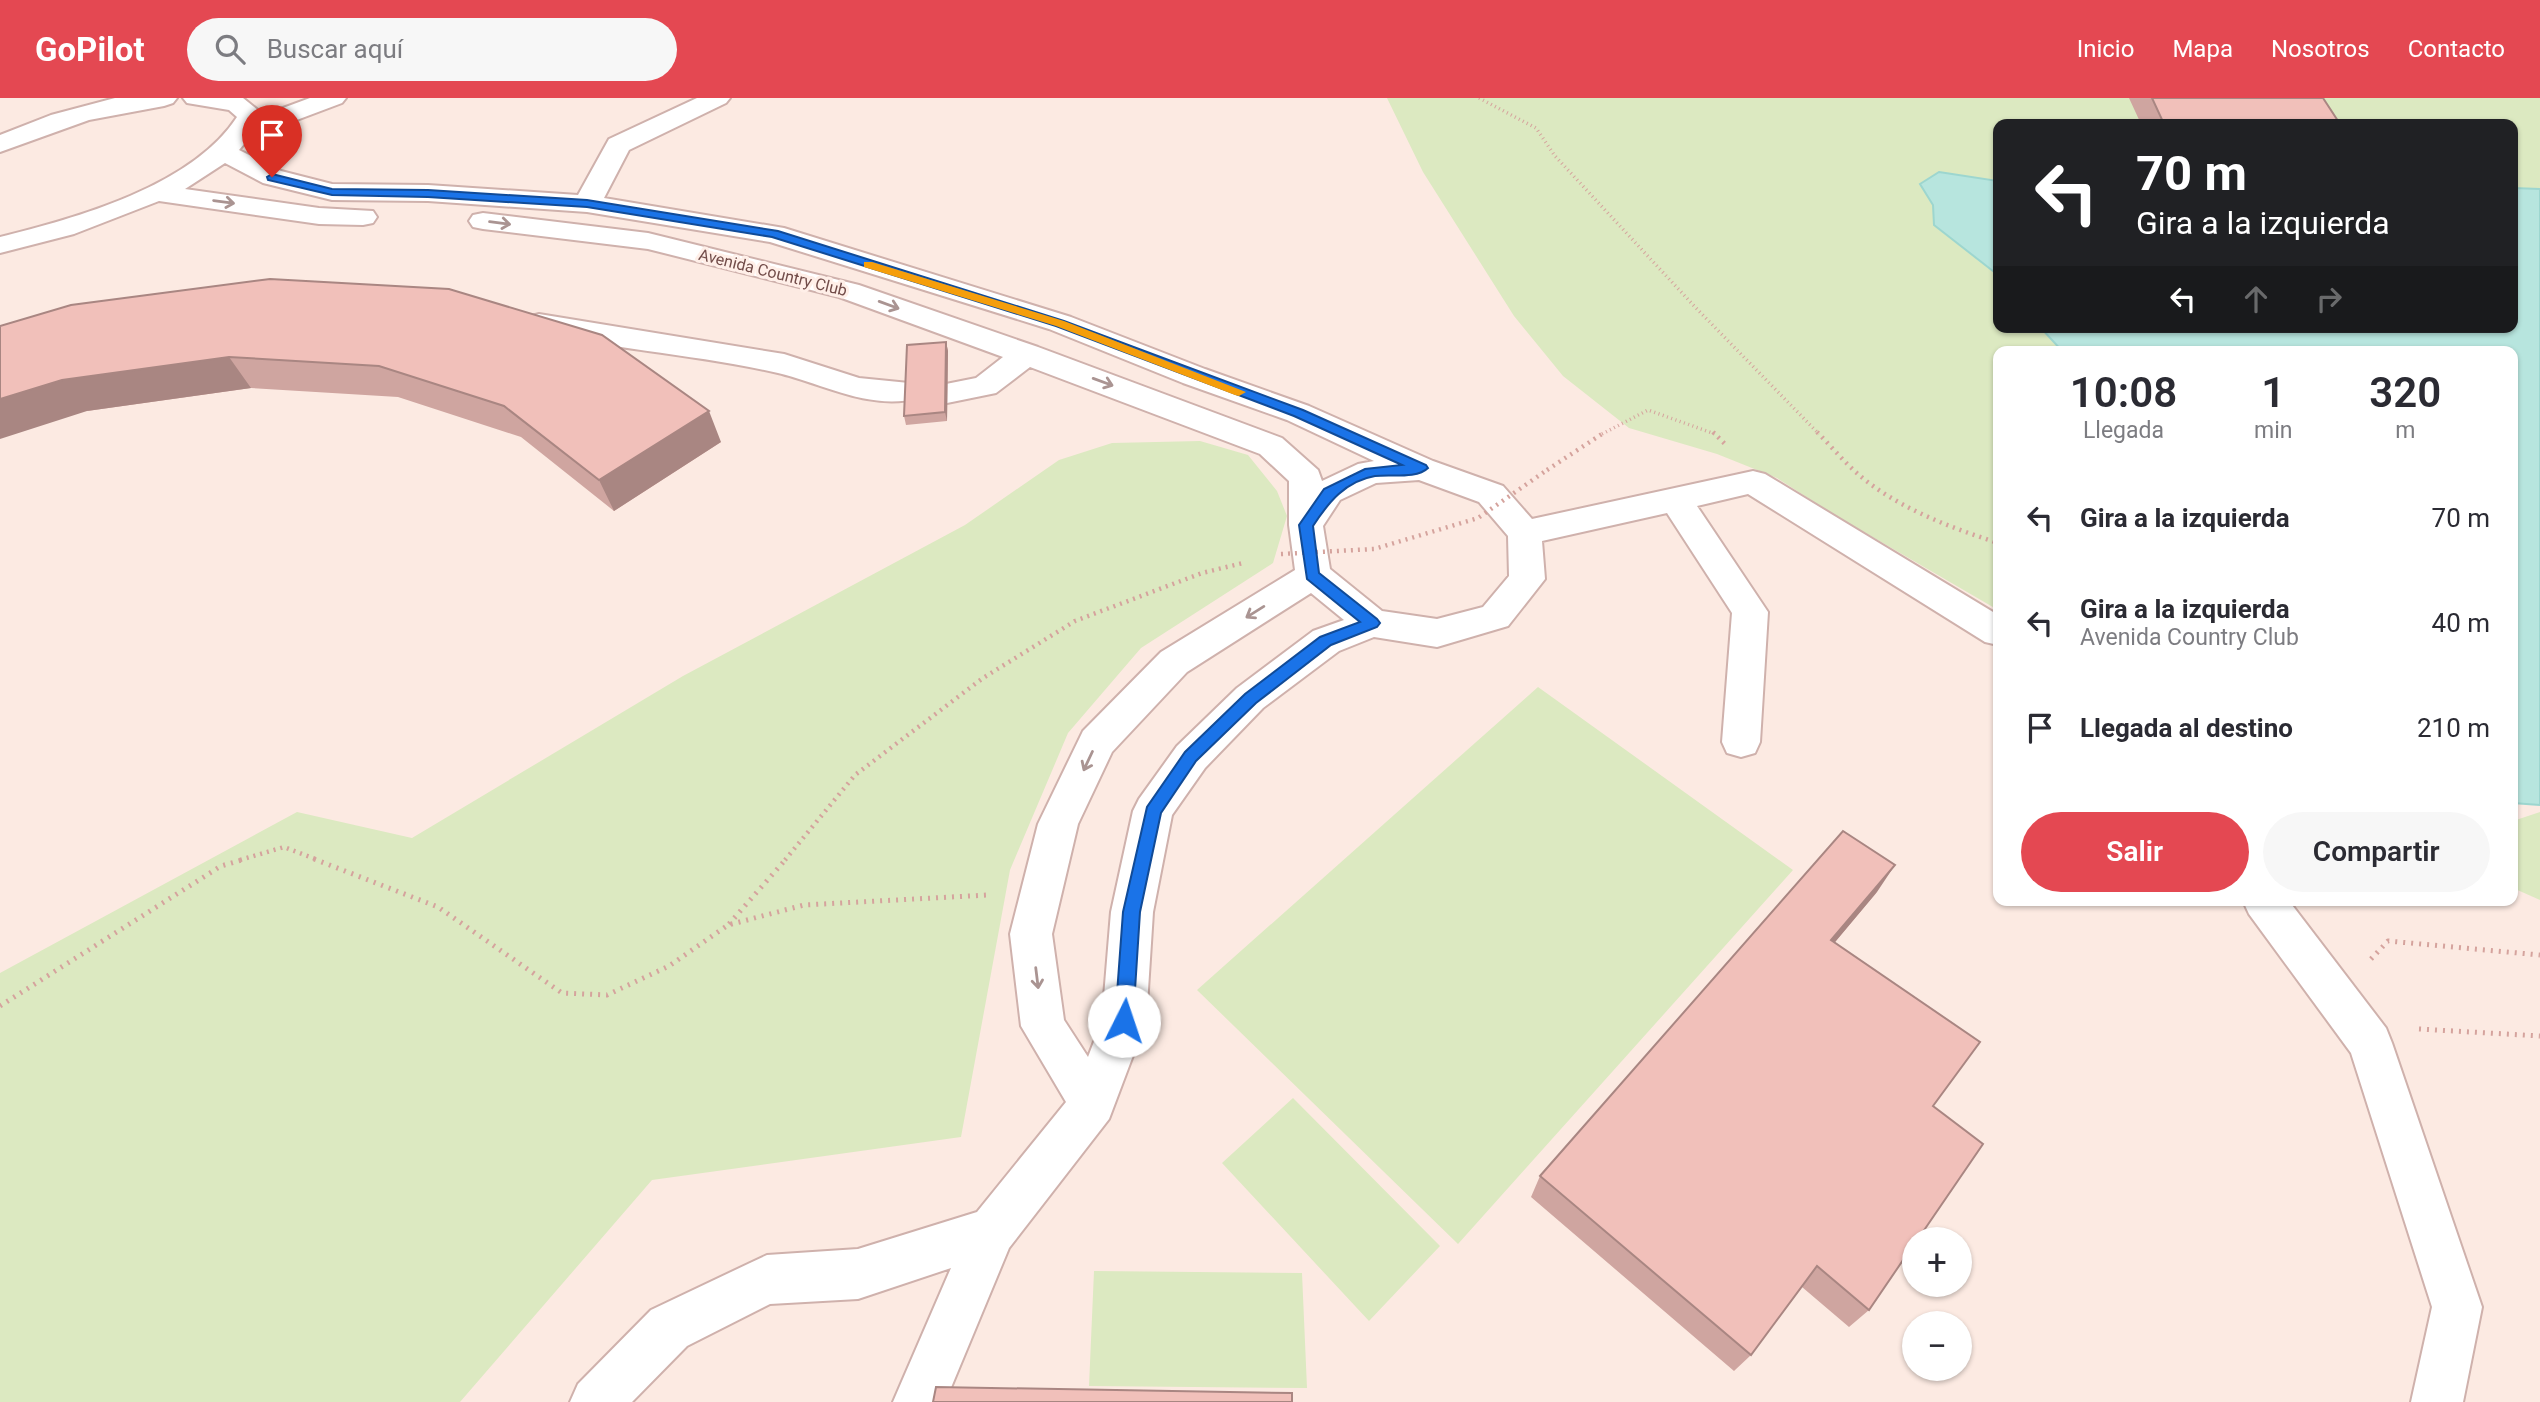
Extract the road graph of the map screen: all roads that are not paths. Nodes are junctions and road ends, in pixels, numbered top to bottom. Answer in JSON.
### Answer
{"nodes":[{"id":1,"x":164,"y":98,"type":"edge"},
{"id":2,"x":196,"y":98,"type":"edge"},
{"id":3,"x":333,"y":98,"type":"edge"},
{"id":4,"x":716,"y":98,"type":"edge"},
{"id":5,"x":72,"y":116,"type":"junction"},
{"id":6,"x":0,"y":125,"type":"edge"},
{"id":7,"x":245,"y":131,"type":"junction"},
{"id":8,"x":0,"y":144,"type":"edge"},
{"id":9,"x":222,"y":151,"type":"junction"},
{"id":10,"x":157,"y":192,"type":"junction"},
{"id":11,"x":587,"y":204,"type":"junction"},
{"id":12,"x":0,"y":245,"type":"edge"},
{"id":13,"x":518,"y":319,"type":"edge"},
{"id":14,"x":1027,"y":354,"type":"junction"},
{"id":15,"x":908,"y":391,"type":"edge"},
{"id":16,"x":947,"y":393,"type":"edge"},
{"id":17,"x":1421,"y":468,"type":"junction"},
{"id":18,"x":1676,"y":500,"type":"junction"},
{"id":19,"x":1306,"y":525,"type":"junction"},
{"id":20,"x":1525,"y":533,"type":"junction"},
{"id":21,"x":1297,"y":565,"type":"junction"},
{"id":22,"x":1372,"y":623,"type":"junction"},
{"id":23,"x":1993,"y":629,"type":"edge"},
{"id":24,"x":1741,"y":742,"type":"dead end"},
{"id":25,"x":2268,"y":906,"type":"edge"},
{"id":26,"x":1093,"y":1104,"type":"junction"},
{"id":27,"x":992,"y":1231,"type":"junction"},
{"id":28,"x":596,"y":1402,"type":"edge"},
{"id":29,"x":919,"y":1402,"type":"edge"},
{"id":30,"x":2437,"y":1402,"type":"edge"}],
"edges":[{"from":1,"to":5,"type":"street"},
{"from":2,"to":7,"type":"street"},
{"from":3,"to":7,"type":"street"},
{"from":4,"to":11,"type":"street"},
{"from":5,"to":6,"type":"street"},
{"from":5,"to":8,"type":"street"},
{"from":7,"to":9,"type":"street"},
{"from":9,"to":10,"type":"street"},
{"from":9,"to":11,"type":"street","name":"Avenida Country Club"},
{"from":10,"to":12,"type":"street"},
{"from":10,"to":14,"type":"street","name":"Avenida Country Club","one_way":true},
{"from":11,"to":17,"type":"street","name":"Avenida Country Club"},
{"from":13,"to":15,"type":"street"},
{"from":14,"to":16,"type":"street"},
{"from":14,"to":19,"type":"street","name":"Avenida Country Club","one_way":true},
{"from":17,"to":19,"type":"street"},
{"from":17,"to":20,"type":"street"},
{"from":18,"to":20,"type":"street"},
{"from":18,"to":23,"type":"street"},
{"from":18,"to":24,"type":"street"},
{"from":19,"to":21,"type":"street"},
{"from":20,"to":22,"type":"street"},
{"from":21,"to":22,"type":"street"},
{"from":21,"to":26,"type":"street","one_way":true},
{"from":22,"to":26,"type":"street"},
{"from":25,"to":30,"type":"street"},
{"from":26,"to":27,"type":"street"},
{"from":27,"to":28,"type":"street"},
{"from":27,"to":29,"type":"street"}]}
